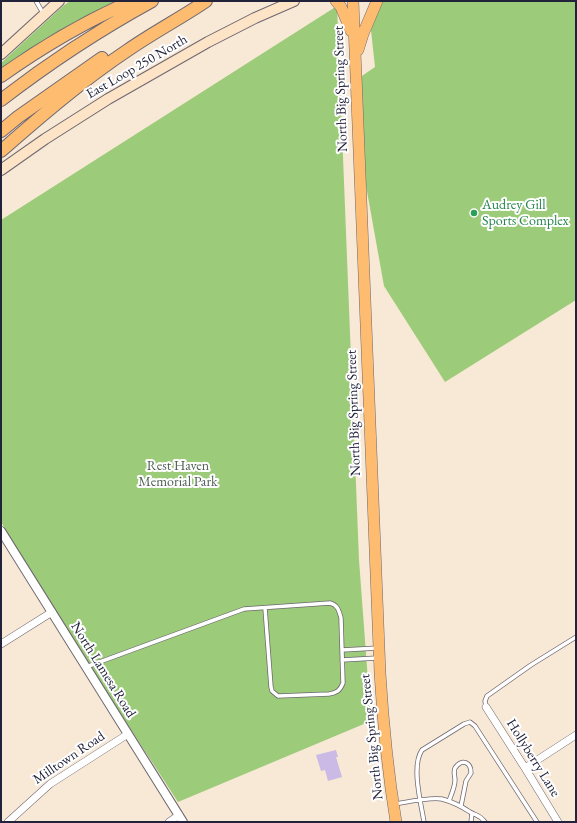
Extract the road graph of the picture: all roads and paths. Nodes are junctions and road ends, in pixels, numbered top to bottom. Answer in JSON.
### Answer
{"nodes":[{"id":1,"x":36,"y":1,"type":"edge"},
{"id":2,"x":59,"y":1,"type":"edge"},
{"id":3,"x":132,"y":1,"type":"edge"},
{"id":4,"x":152,"y":1,"type":"edge"},
{"id":5,"x":199,"y":1,"type":"edge"},
{"id":6,"x":206,"y":1,"type":"edge"},
{"id":7,"x":294,"y":1,"type":"edge"},
{"id":8,"x":336,"y":1,"type":"edge"},
{"id":9,"x":353,"y":1,"type":"edge"},
{"id":10,"x":377,"y":1,"type":"edge"},
{"id":11,"x":44,"y":14,"type":"junction"},
{"id":12,"x":354,"y":40,"type":"junction"},
{"id":13,"x":1,"y":54,"type":"edge"},
{"id":14,"x":355,"y":59,"type":"junction"},
{"id":15,"x":1,"y":76,"type":"edge"},
{"id":16,"x":1,"y":100,"type":"edge"},
{"id":17,"x":1,"y":131,"type":"edge"},
{"id":18,"x":1,"y":151,"type":"edge"},
{"id":19,"x":1,"y":170,"type":"edge"},
{"id":20,"x":1,"y":531,"type":"edge"},
{"id":21,"x":265,"y":608,"type":"junction"},
{"id":22,"x":52,"y":612,"type":"junction"},
{"id":23,"x":576,"y":637,"type":"edge"},
{"id":24,"x":1,"y":644,"type":"edge"},
{"id":25,"x":342,"y":650,"type":"junction"},
{"id":26,"x":379,"y":653,"type":"junction"},
{"id":27,"x":342,"y":660,"type":"junction"},
{"id":28,"x":86,"y":667,"type":"junction"},
{"id":29,"x":486,"y":708,"type":"joint"},
{"id":30,"x":128,"y":734,"type":"junction"},
{"id":31,"x":576,"y":735,"type":"edge"},
{"id":32,"x":525,"y":768,"type":"junction"},
{"id":33,"x":420,"y":800,"type":"junction"},
{"id":34,"x":449,"y":801,"type":"junction"},
{"id":35,"x":393,"y":804,"type":"junction"},
{"id":36,"x":461,"y":806,"type":"junction"},
{"id":37,"x":472,"y":813,"type":"junction"},
{"id":38,"x":181,"y":818,"type":"edge"},
{"id":39,"x":8,"y":822,"type":"edge"},
{"id":40,"x":169,"y":822,"type":"edge"},
{"id":41,"x":396,"y":822,"type":"edge"},
{"id":42,"x":424,"y":822,"type":"edge"},
{"id":43,"x":472,"y":822,"type":"edge"},
{"id":44,"x":485,"y":822,"type":"edge"},
{"id":45,"x":537,"y":822,"type":"edge"},
{"id":46,"x":558,"y":822,"type":"edge"}],
"edges":[{"from":1,"to":11,"type":"lane"},
{"from":2,"to":11,"type":"main road"},
{"from":3,"to":15,"type":"highway"},
{"from":4,"to":16,"type":"highway"},
{"from":5,"to":17,"type":"highway"},
{"from":6,"to":18,"type":"highway"},
{"from":7,"to":19,"type":"main road","name":"East Loop 250 North"},
{"from":8,"to":12,"type":"highway"},
{"from":9,"to":12,"type":"highway","name":"North Big Spring Street"},
{"from":10,"to":14,"type":"highway"},
{"from":11,"to":13,"type":"main road"},
{"from":12,"to":14,"type":"highway","name":"North Big Spring Street"},
{"from":14,"to":26,"type":"highway","name":"North Big Spring Street"},
{"from":20,"to":22,"type":"street","name":"North Lamesa Road"},
{"from":21,"to":25,"type":"lane"},
{"from":21,"to":27,"type":"lane"},
{"from":21,"to":28,"type":"lane"},
{"from":22,"to":24,"type":"street"},
{"from":22,"to":28,"type":"street","name":"North Lamesa Road"},
{"from":23,"to":29,"type":"lane"},
{"from":25,"to":26,"type":"lane"},
{"from":25,"to":27,"type":"lane"},
{"from":26,"to":27,"type":"lane"},
{"from":26,"to":35,"type":"highway","name":"North Big Spring Street"},
{"from":28,"to":30,"type":"street","name":"North Lamesa Road"},
{"from":29,"to":32,"type":"street","name":"Hollyberry Lane"},
{"from":30,"to":38,"type":"street","name":"North Lamesa Road"},
{"from":30,"to":39,"type":"street","name":"Milltown Road"},
{"from":31,"to":32,"type":"street"},
{"from":32,"to":46,"type":"street","name":"Hollyberry Lane"},
{"from":33,"to":34,"type":"lane"},
{"from":33,"to":35,"type":"lane"},
{"from":33,"to":42,"type":"lane"},
{"from":33,"to":45,"type":"lane"},
{"from":34,"to":36,"type":"lane"},
{"from":34,"to":36,"type":"lane"},
{"from":35,"to":41,"type":"highway","name":"North Big Spring Street"},
{"from":36,"to":37,"type":"lane"},
{"from":37,"to":43,"type":"lane"},
{"from":37,"to":44,"type":"lane"},
{"from":38,"to":40,"type":"street"}]}
